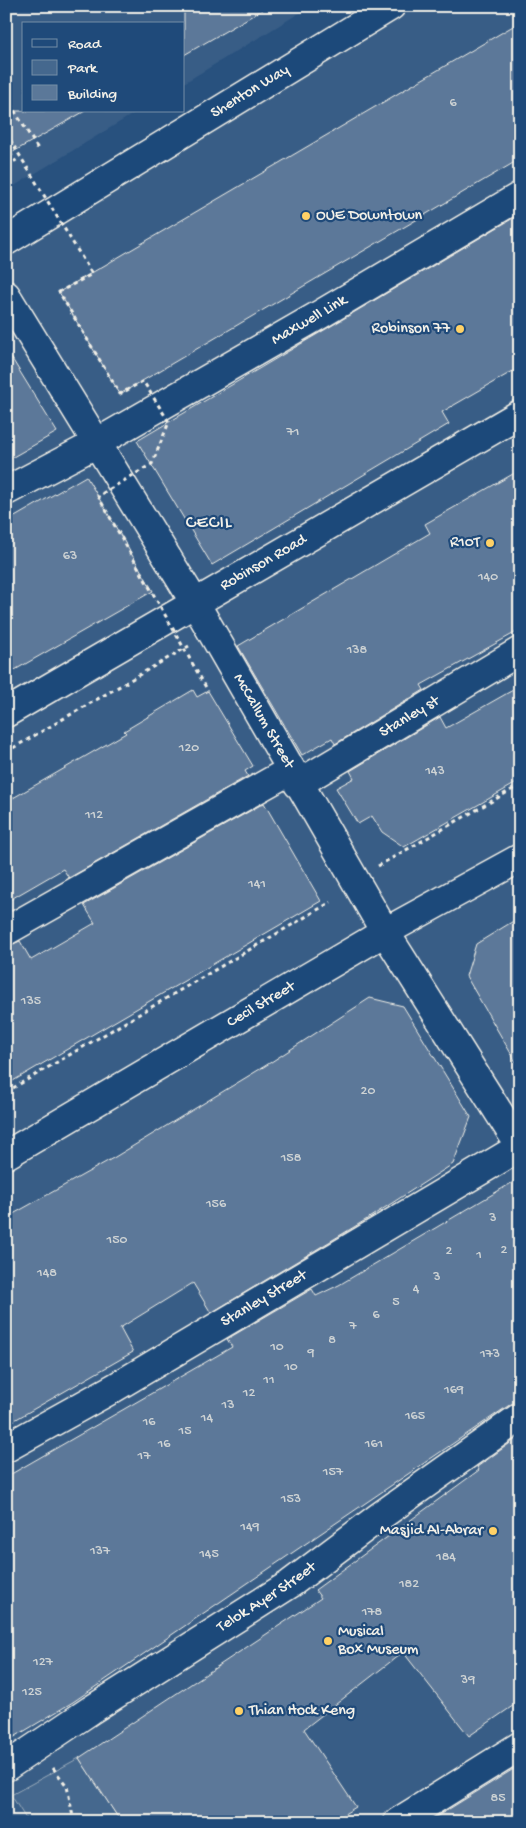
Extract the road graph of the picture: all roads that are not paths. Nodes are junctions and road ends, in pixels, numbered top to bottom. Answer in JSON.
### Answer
{"nodes":[{"id":1,"x":391,"y":6,"type":"edge"},
{"id":2,"x":520,"y":196,"type":"edge"},
{"id":3,"x":12,"y":234,"type":"edge"},
{"id":4,"x":6,"y":295,"type":"edge"},
{"id":5,"x":520,"y":414,"type":"edge"},
{"id":6,"x":97,"y":442,"type":"junction"},
{"id":7,"x":6,"y":491,"type":"edge"},
{"id":8,"x":195,"y":603,"type":"junction"},
{"id":9,"x":520,"y":651,"type":"edge"},
{"id":10,"x":6,"y":713,"type":"edge"},
{"id":11,"x":294,"y":777,"type":"junction"},
{"id":12,"x":520,"y":858,"type":"edge"},
{"id":13,"x":6,"y":932,"type":"edge"},
{"id":14,"x":385,"y":932,"type":"junction"},
{"id":15,"x":520,"y":1146,"type":"edge"},
{"id":16,"x":6,"y":1155,"type":"edge"},
{"id":17,"x":520,"y":1417,"type":"edge"},
{"id":18,"x":6,"y":1448,"type":"edge"},
{"id":19,"x":520,"y":1746,"type":"edge"},
{"id":20,"x":6,"y":1768,"type":"edge"},
{"id":21,"x":398,"y":1822,"type":"edge"}],
"edges":[{"from":1,"to":3,"type":"main road","name":"Shenton Way"},
{"from":2,"to":6,"type":"main road","name":"Maxwell Link"},
{"from":4,"to":6,"type":"main road","name":"McCallum Street"},
{"from":5,"to":8,"type":"main road","name":"Robinson Road"},
{"from":6,"to":7,"type":"main road","name":"Maxwell Link"},
{"from":6,"to":8,"type":"main road","name":"McCallum Street"},
{"from":8,"to":10,"type":"main road","name":"Robinson Road"},
{"from":8,"to":11,"type":"main road","name":"McCallum Street"},
{"from":9,"to":11,"type":"main road","name":"Stanley st"},
{"from":11,"to":13,"type":"main road","name":"Stanley st"},
{"from":11,"to":14,"type":"main road","name":"McCallum Street"},
{"from":12,"to":14,"type":"main road","name":"Cecil Street"},
{"from":14,"to":15,"type":"main road","name":"McCallum Street"},
{"from":14,"to":16,"type":"main road","name":"Cecil Street"},
{"from":15,"to":18,"type":"main road","name":"Stanley Street"},
{"from":17,"to":20,"type":"main road","name":"Telok Ayer Street"},
{"from":19,"to":21,"type":"main road"}]}
